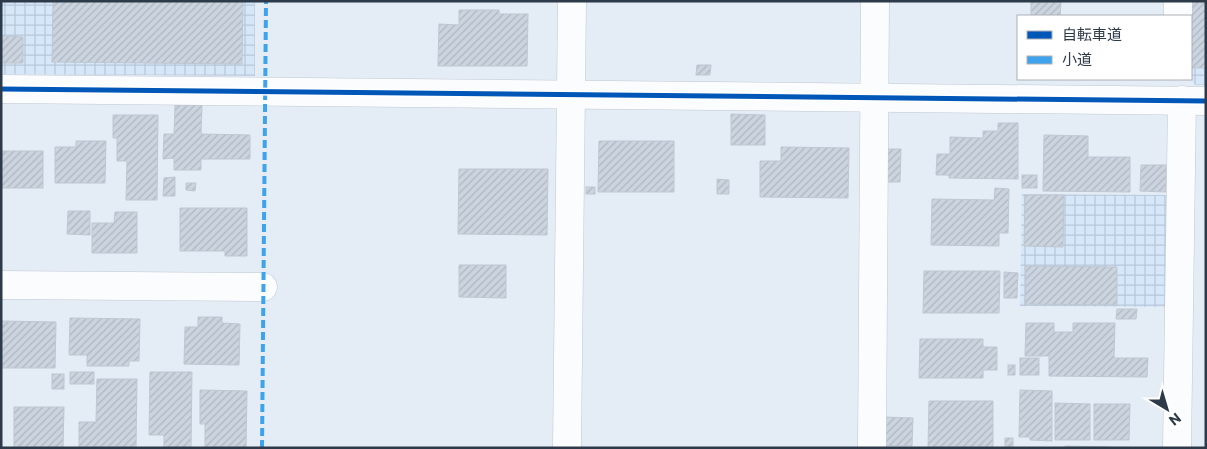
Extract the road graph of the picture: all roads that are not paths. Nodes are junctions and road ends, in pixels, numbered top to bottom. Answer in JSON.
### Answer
{"nodes":[{"id":1,"x":572,"y":1,"type":"edge"},
{"id":2,"x":875,"y":1,"type":"edge"},
{"id":3,"x":1178,"y":1,"type":"edge"},
{"id":4,"x":1178,"y":15,"type":"edge"},
{"id":5,"x":1,"y":90,"type":"edge"},
{"id":6,"x":571,"y":95,"type":"junction"},
{"id":7,"x":1185,"y":95,"type":"edge"},
{"id":8,"x":873,"y":98,"type":"junction"},
{"id":9,"x":1,"y":285,"type":"edge"},
{"id":10,"x":263,"y":287,"type":"dead end"},
{"id":11,"x":567,"y":448,"type":"edge"},
{"id":12,"x":872,"y":448,"type":"edge"},
{"id":13,"x":1178,"y":448,"type":"edge"}],
"edges":[{"from":1,"to":6,"type":"street"},
{"from":2,"to":8,"type":"street"},
{"from":3,"to":4,"type":"street"},
{"from":5,"to":6,"type":"street"},
{"from":6,"to":8,"type":"street"},
{"from":6,"to":11,"type":"street"},
{"from":7,"to":8,"type":"street"},
{"from":7,"to":13,"type":"street"},
{"from":8,"to":12,"type":"street"},
{"from":9,"to":10,"type":"street"}]}
